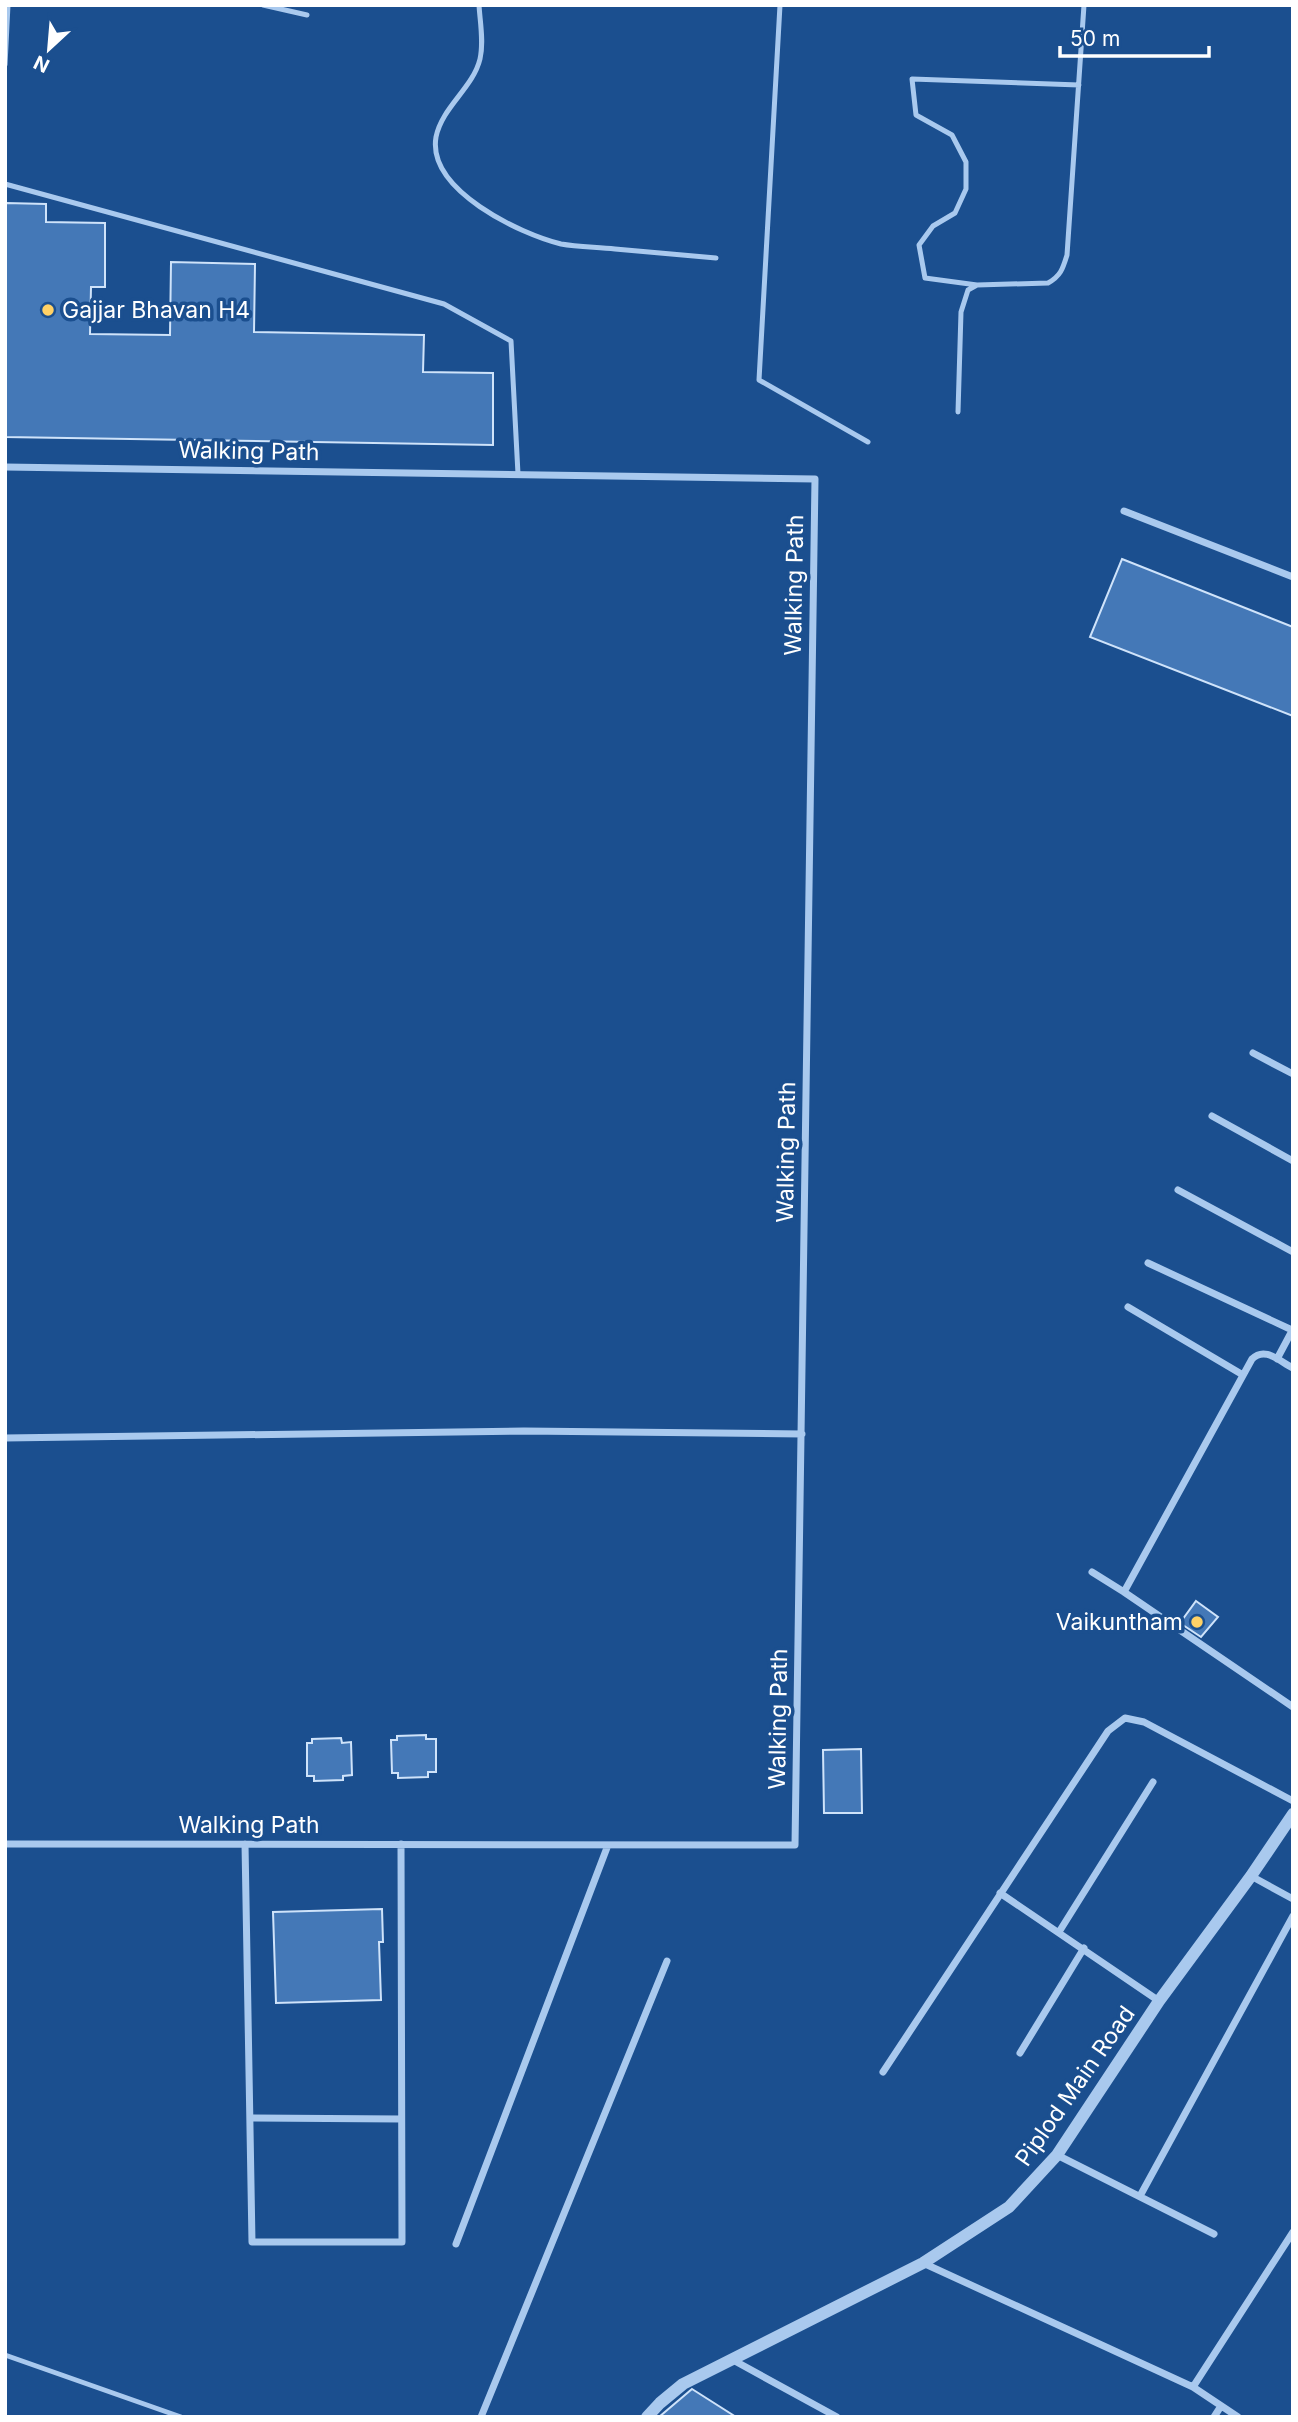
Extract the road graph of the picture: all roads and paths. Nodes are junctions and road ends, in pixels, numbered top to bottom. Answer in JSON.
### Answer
{"nodes":[{"id":1,"x":8,"y":5,"type":"edge"},
{"id":2,"x":263,"y":5,"type":"edge"},
{"id":3,"x":479,"y":5,"type":"edge"},
{"id":4,"x":780,"y":5,"type":"edge"},
{"id":5,"x":1084,"y":5,"type":"edge"},
{"id":6,"x":307,"y":15,"type":"dead end"},
{"id":7,"x":5,"y":65,"type":"edge"},
{"id":8,"x":1079,"y":85,"type":"junction"},
{"id":9,"x":5,"y":184,"type":"edge"},
{"id":10,"x":716,"y":258,"type":"dead end"},
{"id":11,"x":976,"y":285,"type":"junction"},
{"id":12,"x":958,"y":412,"type":"dead end"},
{"id":13,"x":868,"y":442,"type":"dead end"},
{"id":14,"x":5,"y":467,"type":"edge"},
{"id":15,"x":518,"y":474,"type":"junction"},
{"id":16,"x":1124,"y":511,"type":"dead end"},
{"id":17,"x":1293,"y":577,"type":"edge"},
{"id":18,"x":1254,"y":1053,"type":"dead end"},
{"id":19,"x":1293,"y":1074,"type":"edge"},
{"id":20,"x":1212,"y":1115,"type":"dead end"},
{"id":21,"x":1293,"y":1161,"type":"edge"},
{"id":22,"x":1178,"y":1190,"type":"dead end"},
{"id":23,"x":1293,"y":1252,"type":"edge"},
{"id":24,"x":1148,"y":1263,"type":"dead end"},
{"id":25,"x":1128,"y":1307,"type":"dead end"},
{"id":26,"x":1292,"y":1329,"type":"edge"},
{"id":27,"x":1277,"y":1359,"type":"junction"},
{"id":28,"x":1293,"y":1368,"type":"edge"},
{"id":29,"x":1243,"y":1375,"type":"junction"},
{"id":30,"x":802,"y":1434,"type":"junction"},
{"id":31,"x":5,"y":1438,"type":"edge"},
{"id":32,"x":1092,"y":1572,"type":"dead end"},
{"id":33,"x":1125,"y":1592,"type":"junction"},
{"id":34,"x":1293,"y":1707,"type":"edge"},
{"id":35,"x":1153,"y":1782,"type":"dead end"},
{"id":36,"x":1293,"y":1801,"type":"edge"},
{"id":37,"x":1293,"y":1814,"type":"edge"},
{"id":38,"x":5,"y":1844,"type":"edge"},
{"id":39,"x":245,"y":1844,"type":"junction"},
{"id":40,"x":401,"y":1844,"type":"junction"},
{"id":41,"x":608,"y":1844,"type":"junction"},
{"id":42,"x":1251,"y":1877,"type":"junction"},
{"id":43,"x":1000,"y":1893,"type":"junction"},
{"id":44,"x":1293,"y":1899,"type":"edge"},
{"id":45,"x":1293,"y":1916,"type":"edge"},
{"id":46,"x":1059,"y":1932,"type":"junction"},
{"id":47,"x":1084,"y":1948,"type":"junction"},
{"id":48,"x":667,"y":1961,"type":"dead end"},
{"id":49,"x":1159,"y":2001,"type":"junction"},
{"id":50,"x":1020,"y":2053,"type":"dead end"},
{"id":51,"x":883,"y":2072,"type":"dead end"},
{"id":52,"x":250,"y":2118,"type":"junction"},
{"id":53,"x":401,"y":2119,"type":"junction"},
{"id":54,"x":1057,"y":2155,"type":"junction"},
{"id":55,"x":1140,"y":2196,"type":"junction"},
{"id":56,"x":1293,"y":2232,"type":"edge"},
{"id":57,"x":1214,"y":2234,"type":"dead end"},
{"id":58,"x":456,"y":2244,"type":"dead end"},
{"id":59,"x":923,"y":2263,"type":"junction"},
{"id":60,"x":5,"y":2355,"type":"edge"},
{"id":61,"x":733,"y":2360,"type":"junction"},
{"id":62,"x":1193,"y":2387,"type":"junction"},
{"id":63,"x":1220,"y":2406,"type":"junction"},
{"id":64,"x":181,"y":2417,"type":"edge"},
{"id":65,"x":481,"y":2417,"type":"edge"},
{"id":66,"x":647,"y":2417,"type":"edge"},
{"id":67,"x":837,"y":2417,"type":"edge"},
{"id":68,"x":1214,"y":2417,"type":"edge"},
{"id":69,"x":1238,"y":2417,"type":"edge"}],
"edges":[{"from":1,"to":7,"type":"lane"},
{"from":2,"to":6,"type":"lane"},
{"from":3,"to":10,"type":"lane"},
{"from":4,"to":13,"type":"lane"},
{"from":5,"to":8,"type":"lane"},
{"from":8,"to":11,"type":"lane"},
{"from":8,"to":11,"type":"lane"},
{"from":9,"to":15,"type":"lane"},
{"from":11,"to":12,"type":"lane"},
{"from":14,"to":15,"type":"street","name":"Walking Path"},
{"from":15,"to":30,"type":"street","name":"Walking Path"},
{"from":16,"to":17,"type":"street"},
{"from":18,"to":19,"type":"street"},
{"from":20,"to":21,"type":"street"},
{"from":22,"to":23,"type":"street"},
{"from":24,"to":26,"type":"street"},
{"from":25,"to":29,"type":"street"},
{"from":26,"to":27,"type":"street"},
{"from":27,"to":28,"type":"street"},
{"from":27,"to":29,"type":"street"},
{"from":29,"to":33,"type":"street"},
{"from":30,"to":31,"type":"street"},
{"from":30,"to":41,"type":"street","name":"Walking Path"},
{"from":32,"to":33,"type":"street"},
{"from":33,"to":34,"type":"street"},
{"from":35,"to":46,"type":"street"},
{"from":36,"to":43,"type":"street"},
{"from":37,"to":42,"type":"street","name":"Piplod Main Road"},
{"from":38,"to":39,"type":"street","name":"Walking Path"},
{"from":39,"to":40,"type":"street","name":"Walking Path"},
{"from":39,"to":52,"type":"street"},
{"from":40,"to":41,"type":"street","name":"Walking Path"},
{"from":40,"to":53,"type":"street"},
{"from":41,"to":58,"type":"street"},
{"from":42,"to":44,"type":"street"},
{"from":42,"to":49,"type":"street","name":"Piplod Main Road"},
{"from":43,"to":46,"type":"street"},
{"from":43,"to":51,"type":"street"},
{"from":45,"to":55,"type":"street"},
{"from":46,"to":47,"type":"street"},
{"from":47,"to":49,"type":"street"},
{"from":47,"to":50,"type":"street"},
{"from":48,"to":65,"type":"street"},
{"from":49,"to":54,"type":"street","name":"Piplod Main Road"},
{"from":52,"to":53,"type":"street"},
{"from":52,"to":53,"type":"street"},
{"from":54,"to":55,"type":"street"},
{"from":54,"to":59,"type":"street","name":"Piplod Main Road"},
{"from":55,"to":57,"type":"street"},
{"from":56,"to":62,"type":"street"},
{"from":59,"to":61,"type":"street","name":"Piplod Main Road"},
{"from":59,"to":62,"type":"street"},
{"from":60,"to":64,"type":"lane"},
{"from":61,"to":66,"type":"street","name":"Piplod Main Road"},
{"from":61,"to":67,"type":"street"},
{"from":62,"to":63,"type":"street"},
{"from":63,"to":68,"type":"street"},
{"from":63,"to":69,"type":"street"}]}
